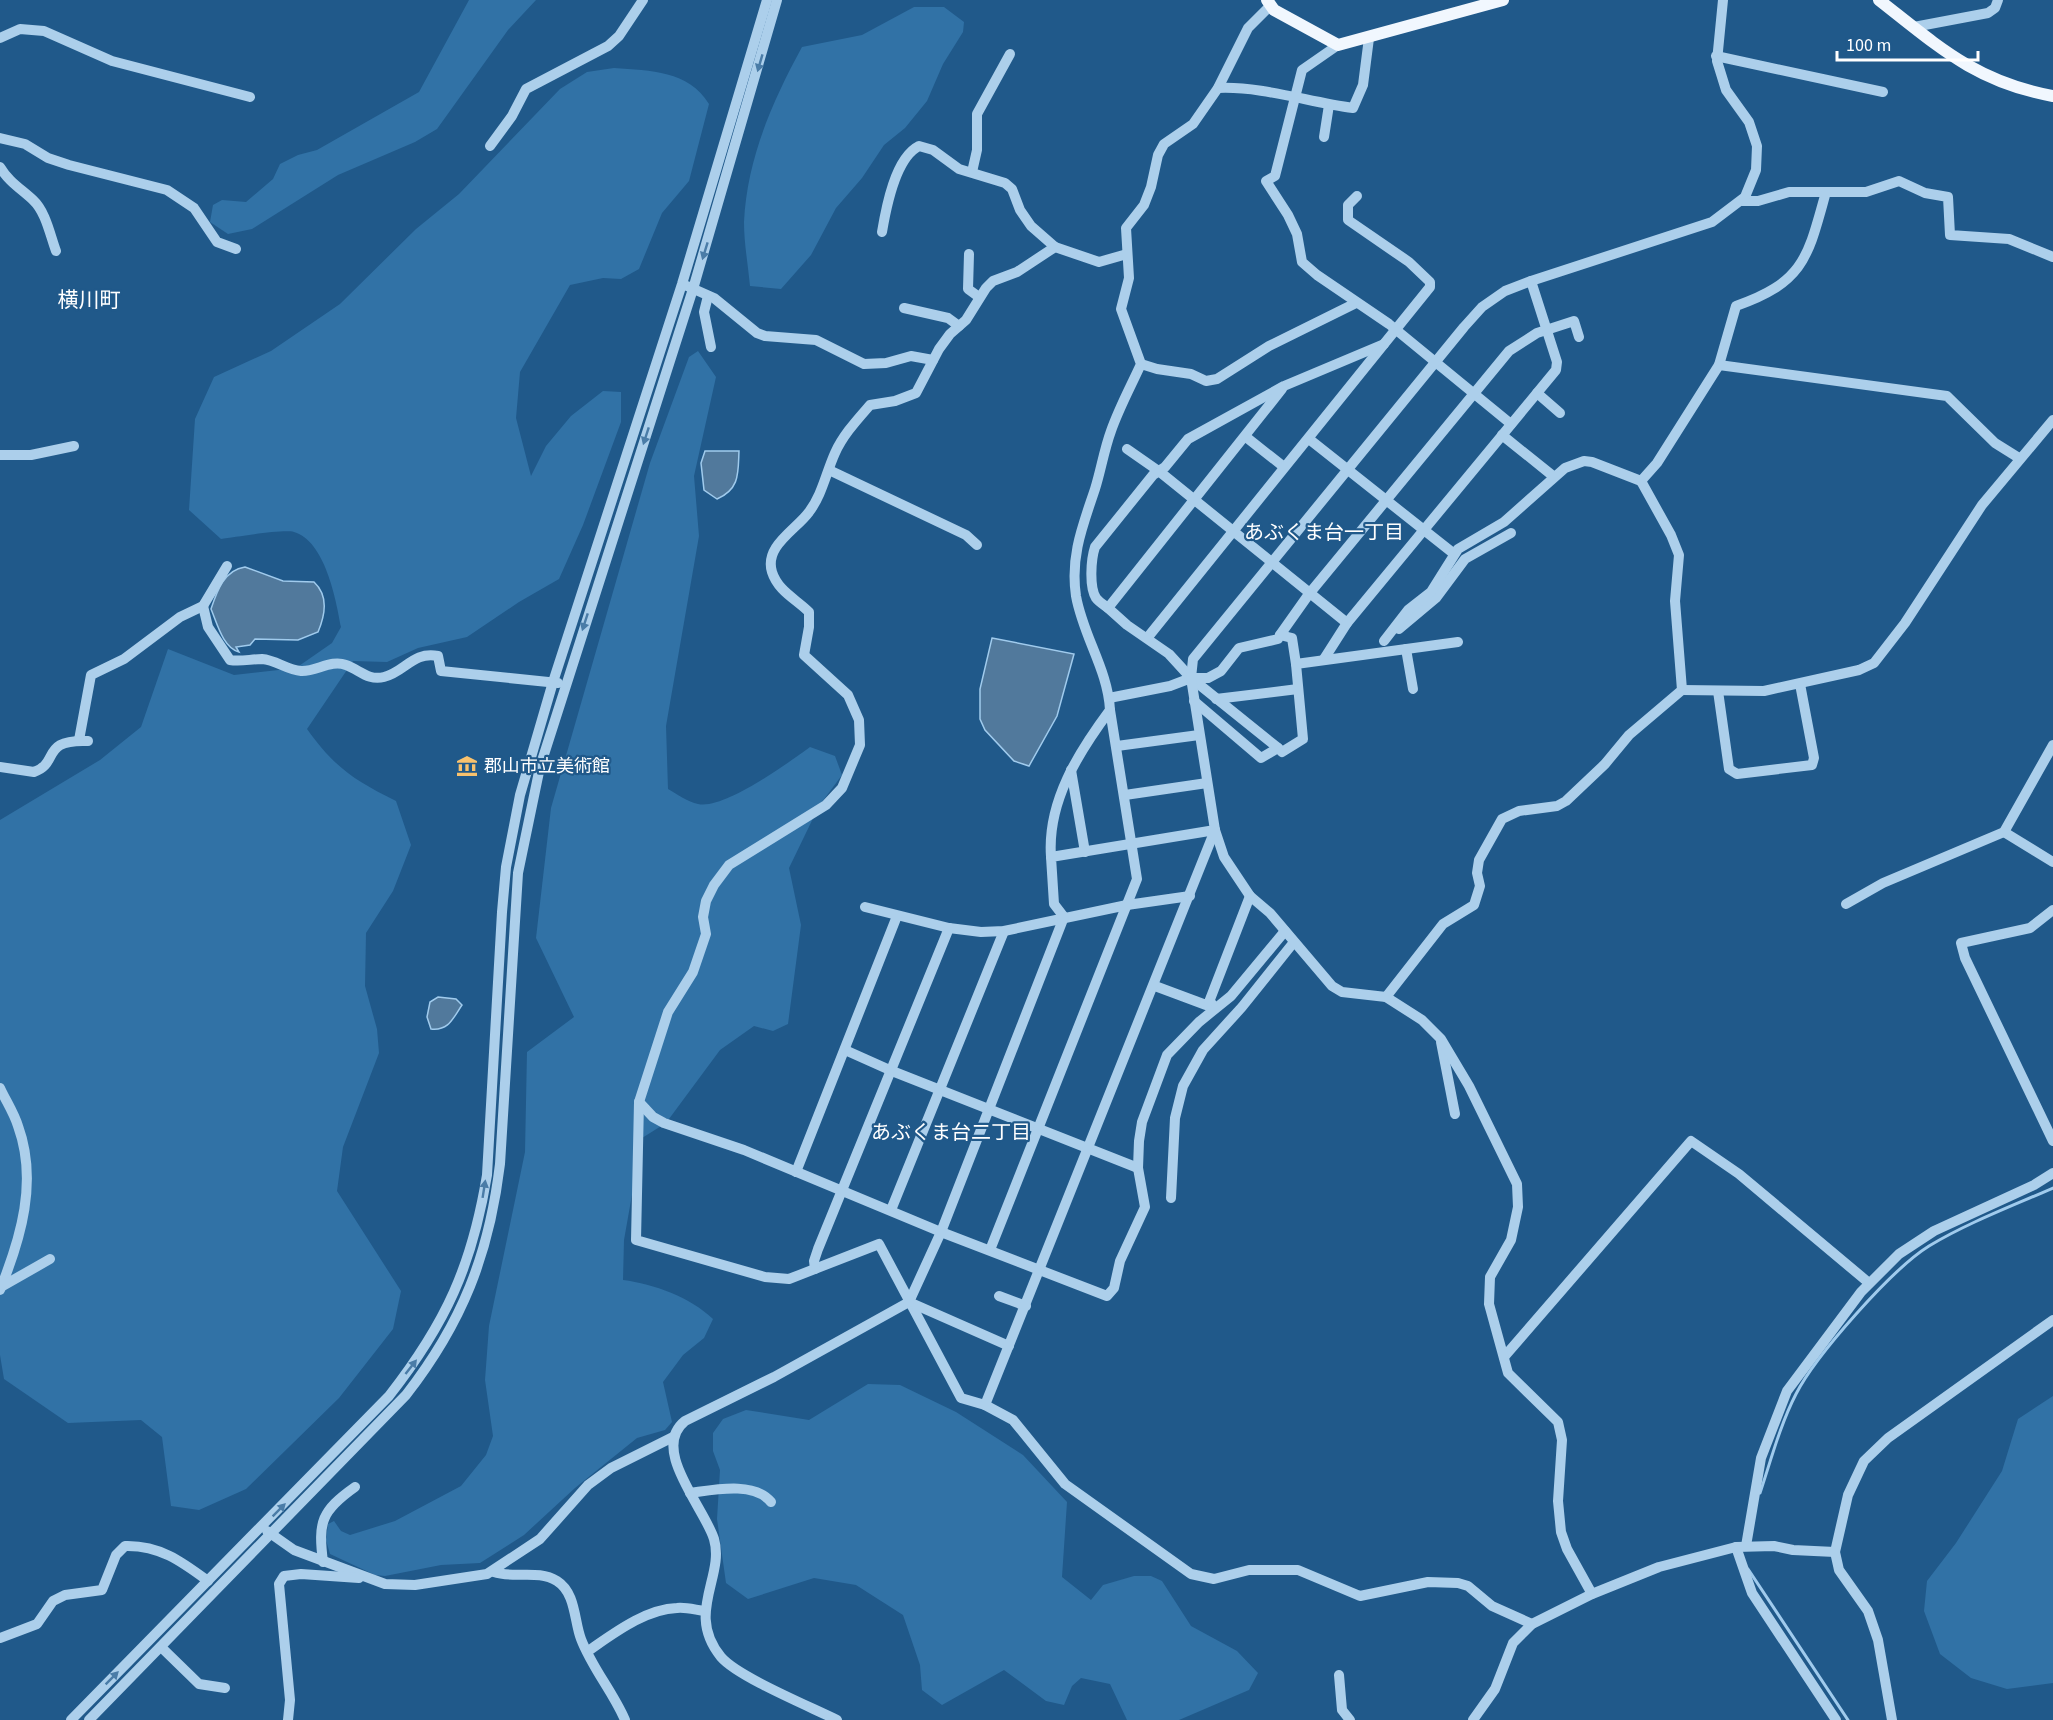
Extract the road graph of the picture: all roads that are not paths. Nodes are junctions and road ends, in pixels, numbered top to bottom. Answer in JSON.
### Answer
{"nodes":[{"id":1,"x":643,"y":0,"type":"edge"},
{"id":2,"x":767,"y":0,"type":"edge"},
{"id":3,"x":777,"y":0,"type":"edge"},
{"id":4,"x":1503,"y":0,"type":"edge"},
{"id":5,"x":1723,"y":0,"type":"edge"},
{"id":6,"x":1880,"y":0,"type":"edge"},
{"id":7,"x":1998,"y":0,"type":"edge"},
{"id":8,"x":1269,"y":3,"type":"edge"},
{"id":9,"x":1914,"y":27,"type":"junction"},
{"id":10,"x":0,"y":38,"type":"edge"},
{"id":11,"x":1369,"y":38,"type":"junction"},
{"id":12,"x":1338,"y":45,"type":"junction"},
{"id":13,"x":1010,"y":54,"type":"dead end"},
{"id":14,"x":1716,"y":56,"type":"junction"},
{"id":15,"x":1218,"y":88,"type":"junction"},
{"id":16,"x":1883,"y":92,"type":"dead end"},
{"id":17,"x":2053,"y":96,"type":"edge"},
{"id":18,"x":250,"y":97,"type":"dead end"},
{"id":19,"x":1293,"y":99,"type":"junction"},
{"id":20,"x":1329,"y":105,"type":"junction"},
{"id":21,"x":1324,"y":137,"type":"dead end"},
{"id":22,"x":0,"y":138,"type":"edge"},
{"id":23,"x":490,"y":146,"type":"dead end"},
{"id":24,"x":0,"y":167,"type":"edge"},
{"id":25,"x":972,"y":172,"type":"junction"},
{"id":26,"x":1826,"y":192,"type":"junction"},
{"id":27,"x":1357,"y":196,"type":"dead end"},
{"id":28,"x":1742,"y":201,"type":"junction"},
{"id":29,"x":882,"y":232,"type":"dead end"},
{"id":30,"x":1055,"y":246,"type":"junction"},
{"id":31,"x":236,"y":249,"type":"dead end"},
{"id":32,"x":56,"y":251,"type":"dead end"},
{"id":33,"x":969,"y":254,"type":"dead end"},
{"id":34,"x":1127,"y":254,"type":"junction"},
{"id":35,"x":2053,"y":257,"type":"edge"},
{"id":36,"x":1531,"y":281,"type":"junction"},
{"id":37,"x":682,"y":284,"type":"junction"},
{"id":38,"x":693,"y":289,"type":"junction"},
{"id":39,"x":708,"y":296,"type":"junction"},
{"id":40,"x":979,"y":297,"type":"junction"},
{"id":41,"x":1356,"y":303,"type":"junction"},
{"id":42,"x":904,"y":308,"type":"dead end"},
{"id":43,"x":959,"y":326,"type":"junction"},
{"id":44,"x":1396,"y":330,"type":"junction"},
{"id":45,"x":1545,"y":330,"type":"junction"},
{"id":46,"x":1579,"y":337,"type":"dead end"},
{"id":47,"x":1384,"y":344,"type":"junction"},
{"id":48,"x":711,"y":346,"type":"dead end"},
{"id":49,"x":933,"y":360,"type":"junction"},
{"id":50,"x":1435,"y":361,"type":"junction"},
{"id":51,"x":1141,"y":364,"type":"junction"},
{"id":52,"x":1719,"y":365,"type":"junction"},
{"id":53,"x":1284,"y":386,"type":"junction"},
{"id":54,"x":1473,"y":392,"type":"junction"},
{"id":55,"x":1537,"y":393,"type":"junction"},
{"id":56,"x":1560,"y":413,"type":"dead end"},
{"id":57,"x":2053,"y":420,"type":"edge"},
{"id":58,"x":1511,"y":424,"type":"junction"},
{"id":59,"x":1502,"y":435,"type":"junction"},
{"id":60,"x":1246,"y":437,"type":"junction"},
{"id":61,"x":1309,"y":439,"type":"junction"},
{"id":62,"x":74,"y":446,"type":"dead end"},
{"id":63,"x":1127,"y":449,"type":"dead end"},
{"id":64,"x":0,"y":455,"type":"edge"},
{"id":65,"x":2019,"y":458,"type":"junction"},
{"id":66,"x":1284,"y":467,"type":"junction"},
{"id":67,"x":1347,"y":469,"type":"junction"},
{"id":68,"x":829,"y":470,"type":"junction"},
{"id":69,"x":1160,"y":472,"type":"junction"},
{"id":70,"x":1553,"y":476,"type":"junction"},
{"id":71,"x":1641,"y":481,"type":"junction"},
{"id":72,"x":1193,"y":501,"type":"junction"},
{"id":73,"x":1386,"y":501,"type":"junction"},
{"id":74,"x":1232,"y":531,"type":"junction"},
{"id":75,"x":1423,"y":532,"type":"junction"},
{"id":76,"x":1511,"y":533,"type":"dead end"},
{"id":77,"x":977,"y":545,"type":"dead end"},
{"id":78,"x":1453,"y":554,"type":"junction"},
{"id":79,"x":1271,"y":562,"type":"junction"},
{"id":80,"x":227,"y":566,"type":"dead end"},
{"id":81,"x":1309,"y":594,"type":"junction"},
{"id":82,"x":203,"y":606,"type":"junction"},
{"id":83,"x":1108,"y":608,"type":"junction"},
{"id":84,"x":1347,"y":623,"type":"junction"},
{"id":85,"x":1280,"y":635,"type":"junction"},
{"id":86,"x":1148,"y":637,"type":"junction"},
{"id":87,"x":1458,"y":642,"type":"dead end"},
{"id":88,"x":1406,"y":649,"type":"junction"},
{"id":89,"x":1324,"y":659,"type":"junction"},
{"id":90,"x":1296,"y":664,"type":"junction"},
{"id":91,"x":1191,"y":678,"type":"junction"},
{"id":92,"x":553,"y":682,"type":"junction"},
{"id":93,"x":566,"y":683,"type":"junction"},
{"id":94,"x":1800,"y":684,"type":"junction"},
{"id":95,"x":1298,"y":689,"type":"junction"},
{"id":96,"x":1413,"y":689,"type":"dead end"},
{"id":97,"x":1682,"y":690,"type":"junction"},
{"id":98,"x":1718,"y":691,"type":"junction"},
{"id":99,"x":1109,"y":699,"type":"junction"},
{"id":100,"x":1216,"y":699,"type":"junction"},
{"id":101,"x":1194,"y":701,"type":"junction"},
{"id":102,"x":1110,"y":710,"type":"junction"},
{"id":103,"x":1199,"y":735,"type":"junction"},
{"id":104,"x":2053,"y":745,"type":"edge"},
{"id":105,"x":1117,"y":746,"type":"junction"},
{"id":106,"x":1278,"y":748,"type":"junction"},
{"id":107,"x":0,"y":767,"type":"edge"},
{"id":108,"x":1071,"y":769,"type":"junction"},
{"id":109,"x":1207,"y":783,"type":"junction"},
{"id":110,"x":1125,"y":795,"type":"junction"},
{"id":111,"x":1215,"y":830,"type":"junction"},
{"id":112,"x":2004,"y":832,"type":"junction"},
{"id":113,"x":1132,"y":844,"type":"junction"},
{"id":114,"x":1085,"y":852,"type":"junction"},
{"id":115,"x":1051,"y":857,"type":"junction"},
{"id":116,"x":2053,"y":862,"type":"edge"},
{"id":117,"x":1250,"y":896,"type":"junction"},
{"id":118,"x":1190,"y":897,"type":"junction"},
{"id":119,"x":1846,"y":904,"type":"dead end"},
{"id":120,"x":1127,"y":905,"type":"junction"},
{"id":121,"x":865,"y":907,"type":"dead end"},
{"id":122,"x":2053,"y":910,"type":"edge"},
{"id":123,"x":897,"y":916,"type":"junction"},
{"id":124,"x":1064,"y":917,"type":"junction"},
{"id":125,"x":949,"y":928,"type":"junction"},
{"id":126,"x":1004,"y":931,"type":"junction"},
{"id":127,"x":1285,"y":931,"type":"junction"},
{"id":128,"x":1294,"y":942,"type":"junction"},
{"id":129,"x":1155,"y":986,"type":"junction"},
{"id":130,"x":1386,"y":997,"type":"junction"},
{"id":131,"x":1213,"y":1005,"type":"junction"},
{"id":132,"x":1441,"y":1039,"type":"junction"},
{"id":133,"x":845,"y":1050,"type":"junction"},
{"id":134,"x":892,"y":1071,"type":"junction"},
{"id":135,"x":0,"y":1088,"type":"edge"},
{"id":136,"x":940,"y":1090,"type":"junction"},
{"id":137,"x":639,"y":1102,"type":"junction"},
{"id":138,"x":990,"y":1109,"type":"junction"},
{"id":139,"x":1455,"y":1114,"type":"dead end"},
{"id":140,"x":1038,"y":1127,"type":"junction"},
{"id":141,"x":2053,"y":1141,"type":"edge"},
{"id":142,"x":1090,"y":1148,"type":"junction"},
{"id":143,"x":1138,"y":1168,"type":"junction"},
{"id":144,"x":796,"y":1172,"type":"junction"},
{"id":145,"x":2053,"y":1173,"type":"edge"},
{"id":146,"x":842,"y":1191,"type":"junction"},
{"id":147,"x":1172,"y":1198,"type":"dead end"},
{"id":148,"x":891,"y":1210,"type":"junction"},
{"id":149,"x":941,"y":1232,"type":"junction"},
{"id":150,"x":990,"y":1250,"type":"junction"},
{"id":151,"x":50,"y":1259,"type":"dead end"},
{"id":152,"x":815,"y":1269,"type":"junction"},
{"id":153,"x":1041,"y":1270,"type":"junction"},
{"id":154,"x":1869,"y":1282,"type":"junction"},
{"id":155,"x":1,"y":1288,"type":"edge"},
{"id":156,"x":999,"y":1296,"type":"dead end"},
{"id":157,"x":909,"y":1302,"type":"junction"},
{"id":158,"x":1026,"y":1306,"type":"junction"},
{"id":159,"x":2053,"y":1320,"type":"edge"},
{"id":160,"x":1009,"y":1346,"type":"junction"},
{"id":161,"x":1504,"y":1358,"type":"junction"},
{"id":162,"x":985,"y":1405,"type":"junction"},
{"id":163,"x":673,"y":1437,"type":"junction"},
{"id":164,"x":355,"y":1487,"type":"dead end"},
{"id":165,"x":690,"y":1493,"type":"junction"},
{"id":166,"x":771,"y":1502,"type":"dead end"},
{"id":167,"x":262,"y":1527,"type":"junction"},
{"id":168,"x":272,"y":1534,"type":"junction"},
{"id":169,"x":1741,"y":1547,"type":"junction"},
{"id":170,"x":1835,"y":1552,"type":"junction"},
{"id":171,"x":323,"y":1562,"type":"junction"},
{"id":172,"x":494,"y":1572,"type":"junction"},
{"id":173,"x":364,"y":1576,"type":"junction"},
{"id":174,"x":208,"y":1581,"type":"junction"},
{"id":175,"x":1592,"y":1594,"type":"junction"},
{"id":176,"x":705,"y":1611,"type":"junction"},
{"id":177,"x":1532,"y":1623,"type":"junction"},
{"id":178,"x":0,"y":1638,"type":"edge"},
{"id":179,"x":161,"y":1647,"type":"junction"},
{"id":180,"x":588,"y":1652,"type":"junction"},
{"id":181,"x":1339,"y":1675,"type":"dead end"},
{"id":182,"x":225,"y":1688,"type":"dead end"},
{"id":183,"x":70,"y":1720,"type":"edge"},
{"id":184,"x":89,"y":1720,"type":"edge"},
{"id":185,"x":288,"y":1720,"type":"edge"},
{"id":186,"x":625,"y":1720,"type":"edge"},
{"id":187,"x":837,"y":1720,"type":"edge"},
{"id":188,"x":1350,"y":1720,"type":"edge"},
{"id":189,"x":1473,"y":1720,"type":"edge"},
{"id":190,"x":1836,"y":1720,"type":"edge"},
{"id":191,"x":1892,"y":1720,"type":"edge"}],
"edges":[{"from":1,"to":23,"type":"street"},
{"from":2,"to":37,"type":"street"},
{"from":3,"to":38,"type":"street","one_way":true},
{"from":4,"to":11,"type":"main road"},
{"from":5,"to":14,"type":"street"},
{"from":6,"to":9,"type":"main road"},
{"from":7,"to":9,"type":"street"},
{"from":8,"to":12,"type":"main road"},
{"from":8,"to":15,"type":"street"},
{"from":9,"to":17,"type":"main road"},
{"from":10,"to":18,"type":"street"},
{"from":11,"to":12,"type":"main road"},
{"from":11,"to":20,"type":"street"},
{"from":12,"to":19,"type":"street"},
{"from":13,"to":25,"type":"street"},
{"from":14,"to":16,"type":"street"},
{"from":14,"to":28,"type":"street"},
{"from":15,"to":19,"type":"street"},
{"from":15,"to":34,"type":"street"},
{"from":19,"to":20,"type":"street"},
{"from":19,"to":41,"type":"street"},
{"from":20,"to":21,"type":"street"},
{"from":22,"to":31,"type":"street"},
{"from":24,"to":32,"type":"street"},
{"from":25,"to":29,"type":"street"},
{"from":25,"to":30,"type":"street"},
{"from":26,"to":28,"type":"street"},
{"from":26,"to":35,"type":"street"},
{"from":26,"to":52,"type":"street"},
{"from":27,"to":44,"type":"street"},
{"from":28,"to":36,"type":"street"},
{"from":30,"to":34,"type":"street"},
{"from":30,"to":40,"type":"street"},
{"from":33,"to":40,"type":"street"},
{"from":34,"to":51,"type":"street"},
{"from":36,"to":45,"type":"street"},
{"from":36,"to":50,"type":"street"},
{"from":37,"to":38,"type":"street"},
{"from":37,"to":92,"type":"street"},
{"from":38,"to":39,"type":"street"},
{"from":38,"to":93,"type":"street","one_way":true},
{"from":39,"to":48,"type":"street"},
{"from":39,"to":49,"type":"street"},
{"from":40,"to":43,"type":"street"},
{"from":41,"to":44,"type":"street"},
{"from":41,"to":51,"type":"street"},
{"from":42,"to":43,"type":"street"},
{"from":43,"to":49,"type":"street"},
{"from":44,"to":47,"type":"street"},
{"from":44,"to":50,"type":"street"},
{"from":45,"to":46,"type":"street"},
{"from":45,"to":54,"type":"street"},
{"from":45,"to":55,"type":"street"},
{"from":47,"to":53,"type":"street"},
{"from":47,"to":61,"type":"street"},
{"from":49,"to":68,"type":"street"},
{"from":50,"to":54,"type":"street"},
{"from":50,"to":67,"type":"street"},
{"from":51,"to":99,"type":"street"},
{"from":52,"to":65,"type":"street"},
{"from":52,"to":71,"type":"street"},
{"from":53,"to":60,"type":"street"},
{"from":53,"to":69,"type":"street"},
{"from":54,"to":58,"type":"street"},
{"from":54,"to":73,"type":"street"},
{"from":55,"to":56,"type":"street"},
{"from":55,"to":58,"type":"street"},
{"from":57,"to":65,"type":"street"},
{"from":58,"to":59,"type":"street"},
{"from":59,"to":70,"type":"street"},
{"from":59,"to":75,"type":"street"},
{"from":60,"to":66,"type":"street"},
{"from":60,"to":72,"type":"street"},
{"from":61,"to":66,"type":"street"},
{"from":61,"to":67,"type":"street"},
{"from":62,"to":64,"type":"street"},
{"from":63,"to":69,"type":"street"},
{"from":65,"to":94,"type":"street"},
{"from":66,"to":74,"type":"street"},
{"from":67,"to":73,"type":"street"},
{"from":67,"to":79,"type":"street"},
{"from":68,"to":77,"type":"street"},
{"from":68,"to":137,"type":"street"},
{"from":69,"to":72,"type":"street"},
{"from":69,"to":83,"type":"street"},
{"from":70,"to":71,"type":"street"},
{"from":70,"to":78,"type":"street"},
{"from":71,"to":97,"type":"street"},
{"from":72,"to":74,"type":"street"},
{"from":72,"to":83,"type":"street"},
{"from":73,"to":75,"type":"street"},
{"from":73,"to":81,"type":"street"},
{"from":74,"to":79,"type":"street"},
{"from":74,"to":86,"type":"street"},
{"from":75,"to":78,"type":"street"},
{"from":75,"to":84,"type":"street"},
{"from":76,"to":78,"type":"street"},
{"from":79,"to":81,"type":"street"},
{"from":79,"to":91,"type":"street"},
{"from":80,"to":82,"type":"street"},
{"from":81,"to":84,"type":"street"},
{"from":81,"to":85,"type":"street"},
{"from":82,"to":92,"type":"street"},
{"from":82,"to":107,"type":"street"},
{"from":83,"to":86,"type":"street"},
{"from":84,"to":89,"type":"street"},
{"from":85,"to":90,"type":"street"},
{"from":85,"to":91,"type":"street"},
{"from":86,"to":91,"type":"street"},
{"from":87,"to":88,"type":"street"},
{"from":88,"to":89,"type":"street"},
{"from":88,"to":96,"type":"street"},
{"from":89,"to":90,"type":"street"},
{"from":90,"to":95,"type":"street"},
{"from":91,"to":99,"type":"street"},
{"from":91,"to":100,"type":"street"},
{"from":91,"to":101,"type":"street"},
{"from":92,"to":93,"type":"street"},
{"from":167,"to":92,"type":"street","one_way":true},
{"from":93,"to":168,"type":"street"},
{"from":94,"to":98,"type":"street"},
{"from":94,"to":98,"type":"street"},
{"from":95,"to":100,"type":"street"},
{"from":95,"to":106,"type":"street"},
{"from":97,"to":98,"type":"street"},
{"from":97,"to":130,"type":"street"},
{"from":99,"to":102,"type":"street"},
{"from":100,"to":106,"type":"street"},
{"from":101,"to":103,"type":"street"},
{"from":101,"to":106,"type":"street"},
{"from":102,"to":105,"type":"street"},
{"from":102,"to":108,"type":"street"},
{"from":103,"to":105,"type":"street"},
{"from":103,"to":109,"type":"street"},
{"from":104,"to":112,"type":"street"},
{"from":105,"to":110,"type":"street"},
{"from":108,"to":114,"type":"street"},
{"from":108,"to":115,"type":"street"},
{"from":109,"to":110,"type":"street"},
{"from":109,"to":111,"type":"street"},
{"from":110,"to":113,"type":"street"},
{"from":111,"to":113,"type":"street"},
{"from":111,"to":117,"type":"street"},
{"from":111,"to":118,"type":"street"},
{"from":112,"to":116,"type":"street"},
{"from":112,"to":119,"type":"street"},
{"from":113,"to":114,"type":"street"},
{"from":113,"to":120,"type":"street"},
{"from":114,"to":115,"type":"street"},
{"from":115,"to":124,"type":"street"},
{"from":117,"to":127,"type":"street"},
{"from":117,"to":131,"type":"street"},
{"from":118,"to":120,"type":"street"},
{"from":118,"to":129,"type":"street"},
{"from":120,"to":124,"type":"street"},
{"from":120,"to":140,"type":"street"},
{"from":121,"to":123,"type":"street"},
{"from":122,"to":141,"type":"street"},
{"from":123,"to":125,"type":"street"},
{"from":123,"to":133,"type":"street"},
{"from":124,"to":126,"type":"street"},
{"from":124,"to":138,"type":"street"},
{"from":125,"to":126,"type":"street"},
{"from":125,"to":134,"type":"street"},
{"from":126,"to":136,"type":"street"},
{"from":127,"to":128,"type":"street"},
{"from":127,"to":131,"type":"street"},
{"from":128,"to":130,"type":"street"},
{"from":128,"to":147,"type":"street"},
{"from":129,"to":131,"type":"street"},
{"from":129,"to":142,"type":"street"},
{"from":130,"to":132,"type":"street"},
{"from":131,"to":143,"type":"street"},
{"from":132,"to":139,"type":"street"},
{"from":132,"to":161,"type":"street"},
{"from":133,"to":134,"type":"street"},
{"from":133,"to":144,"type":"street"},
{"from":134,"to":136,"type":"street"},
{"from":134,"to":146,"type":"street"},
{"from":135,"to":155,"type":"street"},
{"from":136,"to":138,"type":"street"},
{"from":136,"to":148,"type":"street"},
{"from":137,"to":144,"type":"street"},
{"from":137,"to":152,"type":"street"},
{"from":138,"to":140,"type":"street"},
{"from":138,"to":149,"type":"street"},
{"from":140,"to":142,"type":"street"},
{"from":140,"to":150,"type":"street"},
{"from":142,"to":143,"type":"street"},
{"from":142,"to":153,"type":"street"},
{"from":143,"to":153,"type":"street"},
{"from":144,"to":146,"type":"street"},
{"from":145,"to":154,"type":"street"},
{"from":146,"to":148,"type":"street"},
{"from":146,"to":152,"type":"street"},
{"from":148,"to":149,"type":"street"},
{"from":149,"to":150,"type":"street"},
{"from":149,"to":157,"type":"street"},
{"from":150,"to":153,"type":"street"},
{"from":151,"to":155,"type":"street"},
{"from":152,"to":157,"type":"street"},
{"from":153,"to":158,"type":"street"},
{"from":154,"to":161,"type":"street"},
{"from":154,"to":169,"type":"street"},
{"from":156,"to":158,"type":"street"},
{"from":157,"to":160,"type":"street"},
{"from":157,"to":162,"type":"street"},
{"from":157,"to":163,"type":"street"},
{"from":158,"to":160,"type":"street"},
{"from":159,"to":170,"type":"street"},
{"from":160,"to":162,"type":"street"},
{"from":161,"to":175,"type":"street"},
{"from":162,"to":177,"type":"street"},
{"from":163,"to":165,"type":"street"},
{"from":163,"to":172,"type":"street"},
{"from":164,"to":171,"type":"street"},
{"from":165,"to":166,"type":"street"},
{"from":165,"to":176,"type":"street"},
{"from":167,"to":168,"type":"street"},
{"from":167,"to":174,"type":"street"},
{"from":168,"to":171,"type":"street"},
{"from":168,"to":179,"type":"street"},
{"from":169,"to":170,"type":"street"},
{"from":169,"to":175,"type":"street"},
{"from":169,"to":190,"type":"street"},
{"from":170,"to":191,"type":"street"},
{"from":171,"to":173,"type":"street"},
{"from":172,"to":173,"type":"street"},
{"from":172,"to":180,"type":"street"},
{"from":173,"to":185,"type":"street"},
{"from":174,"to":178,"type":"street"},
{"from":183,"to":174,"type":"street","one_way":true},
{"from":175,"to":177,"type":"street"},
{"from":176,"to":180,"type":"street"},
{"from":176,"to":187,"type":"street"},
{"from":177,"to":189,"type":"street"},
{"from":179,"to":182,"type":"street"},
{"from":179,"to":184,"type":"street"},
{"from":180,"to":186,"type":"street"},
{"from":181,"to":188,"type":"street"}]}
